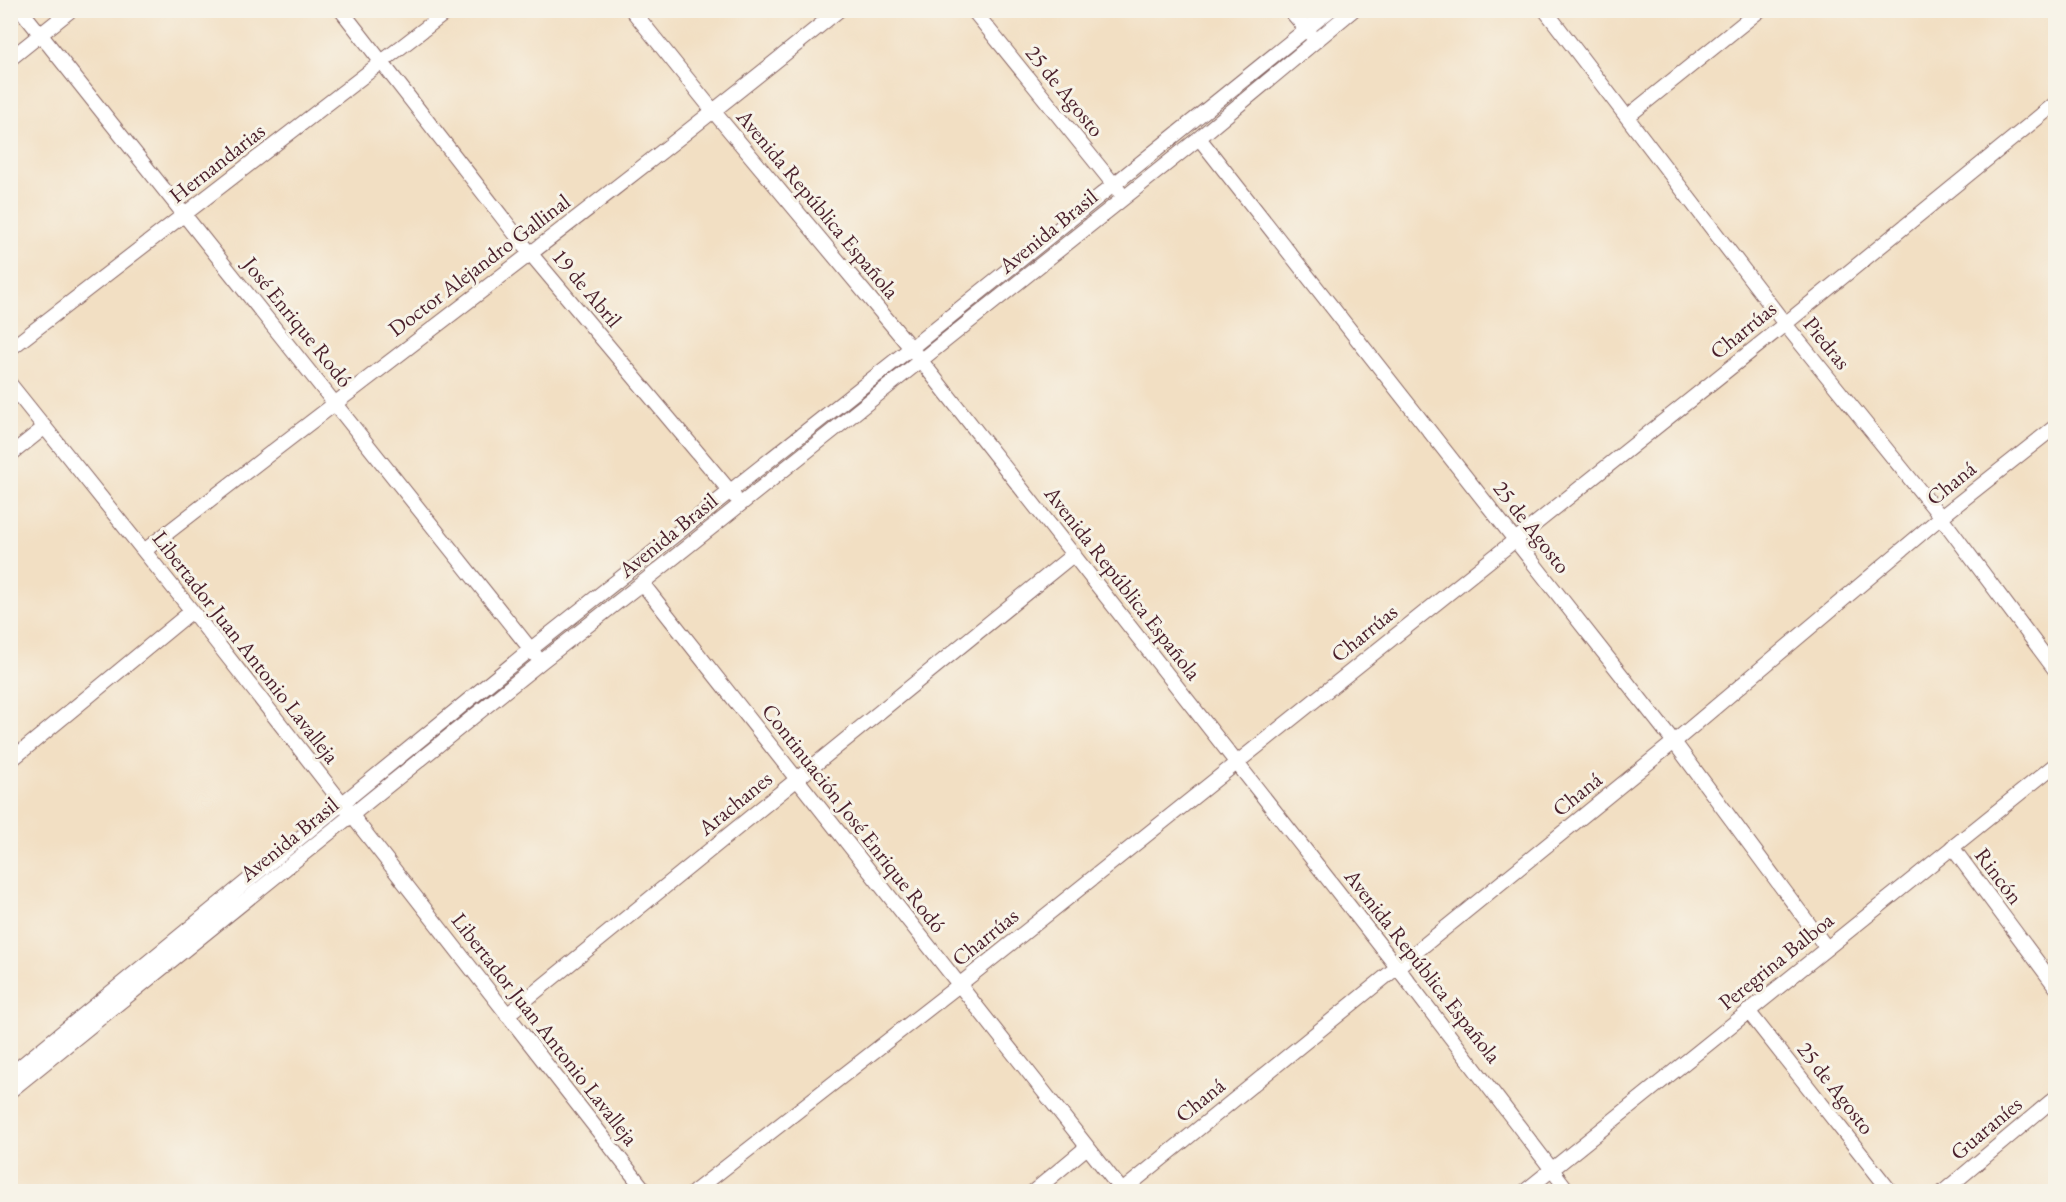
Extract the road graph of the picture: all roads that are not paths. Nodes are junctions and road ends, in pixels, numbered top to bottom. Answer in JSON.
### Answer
{"nodes":[{"id":1,"x":21,"y":10,"type":"edge"},
{"id":2,"x":71,"y":10,"type":"edge"},
{"id":3,"x":341,"y":10,"type":"edge"},
{"id":4,"x":449,"y":10,"type":"edge"},
{"id":5,"x":632,"y":10,"type":"edge"},
{"id":6,"x":839,"y":10,"type":"edge"},
{"id":7,"x":973,"y":10,"type":"edge"},
{"id":8,"x":1290,"y":10,"type":"edge"},
{"id":9,"x":1330,"y":10,"type":"edge"},
{"id":10,"x":1353,"y":10,"type":"edge"},
{"id":11,"x":1545,"y":10,"type":"edge"},
{"id":12,"x":1760,"y":10,"type":"edge"},
{"id":13,"x":40,"y":35,"type":"junction"},
{"id":14,"x":1311,"y":35,"type":"junction"},
{"id":15,"x":10,"y":59,"type":"edge"},
{"id":16,"x":381,"y":62,"type":"junction"},
{"id":17,"x":2055,"y":102,"type":"edge"},
{"id":18,"x":714,"y":112,"type":"junction"},
{"id":19,"x":1627,"y":117,"type":"junction"},
{"id":20,"x":1199,"y":138,"type":"junction"},
{"id":21,"x":1114,"y":185,"type":"junction"},
{"id":22,"x":1124,"y":197,"type":"junction"},
{"id":23,"x":184,"y":214,"type":"junction"},
{"id":24,"x":530,"y":253,"type":"junction"},
{"id":25,"x":1785,"y":324,"type":"junction"},
{"id":26,"x":911,"y":348,"type":"junction"},
{"id":27,"x":10,"y":349,"type":"edge"},
{"id":28,"x":920,"y":361,"type":"junction"},
{"id":29,"x":10,"y":384,"type":"edge"},
{"id":30,"x":335,"y":402,"type":"junction"},
{"id":31,"x":2055,"y":426,"type":"edge"},
{"id":32,"x":45,"y":427,"type":"junction"},
{"id":33,"x":10,"y":455,"type":"edge"},
{"id":34,"x":729,"y":491,"type":"junction"},
{"id":35,"x":740,"y":504,"type":"junction"},
{"id":36,"x":1941,"y":517,"type":"junction"},
{"id":37,"x":1514,"y":539,"type":"junction"},
{"id":38,"x":144,"y":551,"type":"junction"},
{"id":39,"x":1074,"y":554,"type":"junction"},
{"id":40,"x":642,"y":584,"type":"junction"},
{"id":41,"x":192,"y":611,"type":"junction"},
{"id":42,"x":531,"y":649,"type":"junction"},
{"id":43,"x":541,"y":662,"type":"junction"},
{"id":44,"x":2055,"y":671,"type":"edge"},
{"id":45,"x":1674,"y":742,"type":"junction"},
{"id":46,"x":10,"y":760,"type":"edge"},
{"id":47,"x":1236,"y":762,"type":"junction"},
{"id":48,"x":2055,"y":764,"type":"edge"},
{"id":49,"x":797,"y":780,"type":"junction"},
{"id":50,"x":342,"y":804,"type":"junction"},
{"id":51,"x":351,"y":816,"type":"junction"},
{"id":52,"x":1952,"y":847,"type":"junction"},
{"id":53,"x":1826,"y":947,"type":"junction"},
{"id":54,"x":1397,"y":967,"type":"junction"},
{"id":55,"x":959,"y":985,"type":"junction"},
{"id":56,"x":2055,"y":987,"type":"edge"},
{"id":57,"x":1748,"y":1011,"type":"junction"},
{"id":58,"x":507,"y":1015,"type":"junction"},
{"id":59,"x":10,"y":1075,"type":"edge"},
{"id":60,"x":10,"y":1091,"type":"edge"},
{"id":61,"x":2055,"y":1097,"type":"edge"},
{"id":62,"x":1088,"y":1147,"type":"junction"},
{"id":63,"x":1552,"y":1167,"type":"junction"},
{"id":64,"x":646,"y":1191,"type":"edge"},
{"id":65,"x":694,"y":1191,"type":"edge"},
{"id":66,"x":1033,"y":1191,"type":"edge"},
{"id":67,"x":1122,"y":1191,"type":"edge"},
{"id":68,"x":1524,"y":1191,"type":"edge"},
{"id":69,"x":1569,"y":1191,"type":"edge"},
{"id":70,"x":1891,"y":1191,"type":"edge"},
{"id":71,"x":1943,"y":1191,"type":"edge"}],
"edges":[{"from":1,"to":13,"type":"street","name":"José Enrique Rodó"},
{"from":2,"to":13,"type":"street"},
{"from":3,"to":16,"type":"street","name":"19 de Abril"},
{"from":4,"to":16,"type":"street","name":"Hernandarias"},
{"from":5,"to":18,"type":"street","name":"Avenida República Española"},
{"from":6,"to":18,"type":"street","name":"Doctor Alejandro Gallinal"},
{"from":7,"to":21,"type":"street","name":"25 de Agosto"},
{"from":8,"to":14,"type":"street"},
{"from":9,"to":14,"type":"street","name":"Avenida Brasil"},
{"from":10,"to":14,"type":"street","name":"Avenida Brasil"},
{"from":11,"to":19,"type":"street","name":"Piedras"},
{"from":12,"to":19,"type":"street"},
{"from":13,"to":15,"type":"street"},
{"from":13,"to":23,"type":"street","name":"José Enrique Rodó"},
{"from":14,"to":20,"type":"street","name":"Avenida Brasil"},
{"from":14,"to":21,"type":"street","name":"Avenida Brasil"},
{"from":16,"to":23,"type":"street","name":"Hernandarias"},
{"from":16,"to":24,"type":"street","name":"19 de Abril"},
{"from":17,"to":25,"type":"street","name":"Charrúas"},
{"from":18,"to":24,"type":"street","name":"Doctor Alejandro Gallinal"},
{"from":18,"to":26,"type":"street","name":"Avenida República Española"},
{"from":19,"to":25,"type":"street","name":"Piedras"},
{"from":20,"to":22,"type":"street","name":"Avenida Brasil"},
{"from":20,"to":37,"type":"street","name":"25 de Agosto"},
{"from":21,"to":22,"type":"street","name":"25 de Agosto"},
{"from":21,"to":26,"type":"street","name":"Avenida Brasil"},
{"from":22,"to":28,"type":"street","name":"Avenida Brasil"},
{"from":23,"to":27,"type":"street","name":"Hernandarias"},
{"from":23,"to":30,"type":"street","name":"José Enrique Rodó"},
{"from":24,"to":30,"type":"street","name":"Doctor Alejandro Gallinal"},
{"from":24,"to":34,"type":"street","name":"19 de Abril"},
{"from":25,"to":36,"type":"street","name":"Piedras"},
{"from":25,"to":37,"type":"street","name":"Charrúas"},
{"from":26,"to":28,"type":"street","name":"Avenida República Española"},
{"from":26,"to":34,"type":"street","name":"Avenida Brasil"},
{"from":28,"to":35,"type":"street","name":"Avenida Brasil"},
{"from":28,"to":39,"type":"street","name":"Avenida República Española"},
{"from":29,"to":32,"type":"street","name":"Libertador Juan Antonio Lavalleja"},
{"from":30,"to":38,"type":"street","name":"Doctor Alejandro Gallinal"},
{"from":30,"to":42,"type":"street","name":"José Enrique Rodó"},
{"from":31,"to":36,"type":"street","name":"Chaná"},
{"from":32,"to":33,"type":"street"},
{"from":32,"to":38,"type":"street","name":"Libertador Juan Antonio Lavalleja"},
{"from":34,"to":35,"type":"street","name":"19 de Abril"},
{"from":34,"to":42,"type":"street","name":"Avenida Brasil"},
{"from":35,"to":40,"type":"street","name":"Avenida Brasil"},
{"from":36,"to":44,"type":"street","name":"Piedras"},
{"from":36,"to":45,"type":"street","name":"Chaná"},
{"from":37,"to":45,"type":"street","name":"25 de Agosto"},
{"from":37,"to":47,"type":"street","name":"Charrúas"},
{"from":38,"to":41,"type":"street","name":"Libertador Juan Antonio Lavalleja"},
{"from":39,"to":47,"type":"street","name":"Avenida República Española"},
{"from":39,"to":49,"type":"street","name":"Arachanes"},
{"from":40,"to":43,"type":"street","name":"Avenida Brasil"},
{"from":40,"to":49,"type":"street","name":"Continuación José Enrique Rodó"},
{"from":41,"to":46,"type":"street"},
{"from":41,"to":50,"type":"street","name":"Libertador Juan Antonio Lavalleja"},
{"from":42,"to":43,"type":"street","name":"José Enrique Rodó"},
{"from":42,"to":50,"type":"street","name":"Avenida Brasil"},
{"from":43,"to":51,"type":"street","name":"Avenida Brasil"},
{"from":45,"to":53,"type":"street","name":"25 de Agosto"},
{"from":45,"to":54,"type":"street","name":"Chaná"},
{"from":47,"to":54,"type":"street","name":"Avenida República Española"},
{"from":47,"to":55,"type":"street","name":"Charrúas"},
{"from":48,"to":52,"type":"street","name":"Peregrina Balboa"},
{"from":49,"to":55,"type":"street","name":"Continuación José Enrique Rodó"},
{"from":49,"to":58,"type":"street","name":"Arachanes"},
{"from":50,"to":51,"type":"street","name":"Libertador Juan Antonio Lavalleja"},
{"from":50,"to":59,"type":"street","name":"Avenida Brasil"},
{"from":51,"to":58,"type":"street","name":"Libertador Juan Antonio Lavalleja"},
{"from":51,"to":60,"type":"street","name":"Avenida Brasil"},
{"from":52,"to":53,"type":"street","name":"Peregrina Balboa"},
{"from":52,"to":56,"type":"street","name":"Rincón"},
{"from":53,"to":57,"type":"street","name":"Peregrina Balboa"},
{"from":54,"to":63,"type":"street","name":"Avenida República Española"},
{"from":54,"to":67,"type":"street","name":"Chaná"},
{"from":55,"to":62,"type":"street","name":"Continuación José Enrique Rodó"},
{"from":55,"to":65,"type":"street","name":"Charrúas"},
{"from":57,"to":63,"type":"street","name":"Peregrina Balboa"},
{"from":57,"to":70,"type":"street","name":"25 de Agosto"},
{"from":58,"to":64,"type":"street","name":"Libertador Juan Antonio Lavalleja"},
{"from":61,"to":71,"type":"street","name":"Guaraníes"},
{"from":62,"to":66,"type":"street"},
{"from":62,"to":67,"type":"street","name":"Continuación José Enrique Rodó"},
{"from":63,"to":68,"type":"street","name":"Peregrina Balboa"},
{"from":63,"to":69,"type":"street","name":"Avenida República Española"}]}
